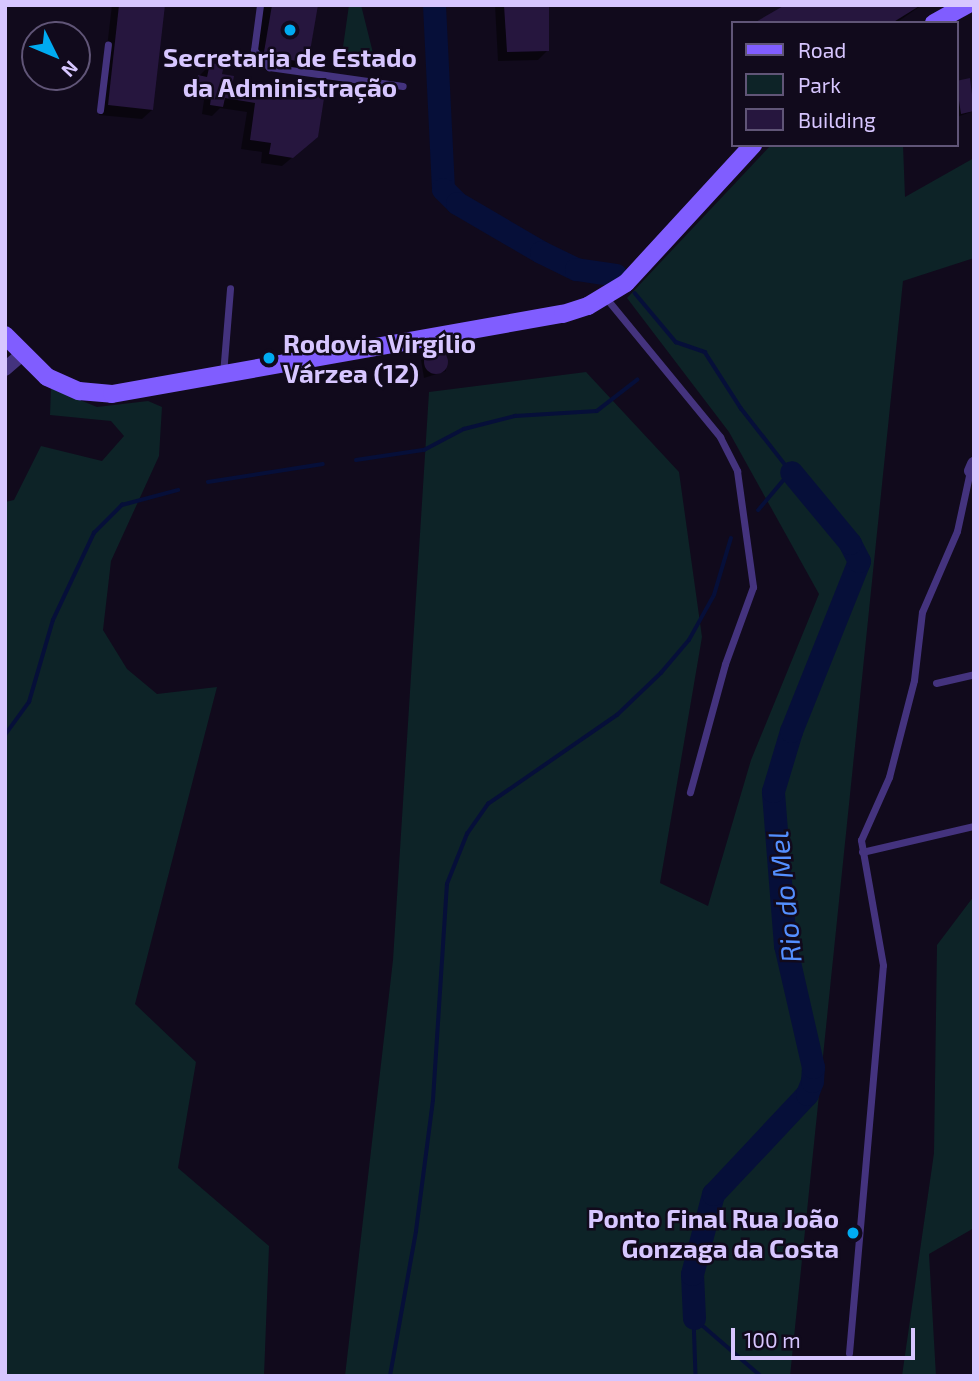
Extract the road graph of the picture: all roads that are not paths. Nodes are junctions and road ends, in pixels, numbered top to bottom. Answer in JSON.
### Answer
{"nodes":[{"id":1,"x":260,"y":5,"type":"edge"},
{"id":2,"x":967,"y":5,"type":"edge"},
{"id":3,"x":938,"y":21,"type":"edge"},
{"id":4,"x":108,"y":44,"type":"dead end"},
{"id":5,"x":403,"y":86,"type":"dead end"},
{"id":6,"x":100,"y":110,"type":"dead end"},
{"id":7,"x":751,"y":147,"type":"edge"},
{"id":8,"x":230,"y":288,"type":"dead end"},
{"id":9,"x":605,"y":297,"type":"junction"},
{"id":10,"x":5,"y":335,"type":"edge"},
{"id":11,"x":22,"y":354,"type":"junction"},
{"id":12,"x":5,"y":369,"type":"edge"},
{"id":13,"x":223,"y":374,"type":"junction"},
{"id":14,"x":973,"y":473,"type":"edge"},
{"id":15,"x":974,"y":674,"type":"edge"},
{"id":16,"x":936,"y":683,"type":"dead end"},
{"id":17,"x":690,"y":792,"type":"dead end"},
{"id":18,"x":974,"y":826,"type":"edge"},
{"id":19,"x":862,"y":852,"type":"junction"},
{"id":20,"x":849,"y":1353,"type":"dead end"}],
"edges":[{"from":1,"to":5,"type":"lane"},
{"from":2,"to":3,"type":"main road"},
{"from":4,"to":6,"type":"lane"},
{"from":7,"to":9,"type":"main road"},
{"from":8,"to":13,"type":"lane"},
{"from":9,"to":13,"type":"main road"},
{"from":9,"to":17,"type":"lane"},
{"from":10,"to":11,"type":"main road"},
{"from":11,"to":12,"type":"street"},
{"from":11,"to":13,"type":"main road"},
{"from":14,"to":19,"type":"lane"},
{"from":15,"to":16,"type":"lane"},
{"from":18,"to":19,"type":"lane"},
{"from":19,"to":20,"type":"lane"}]}
